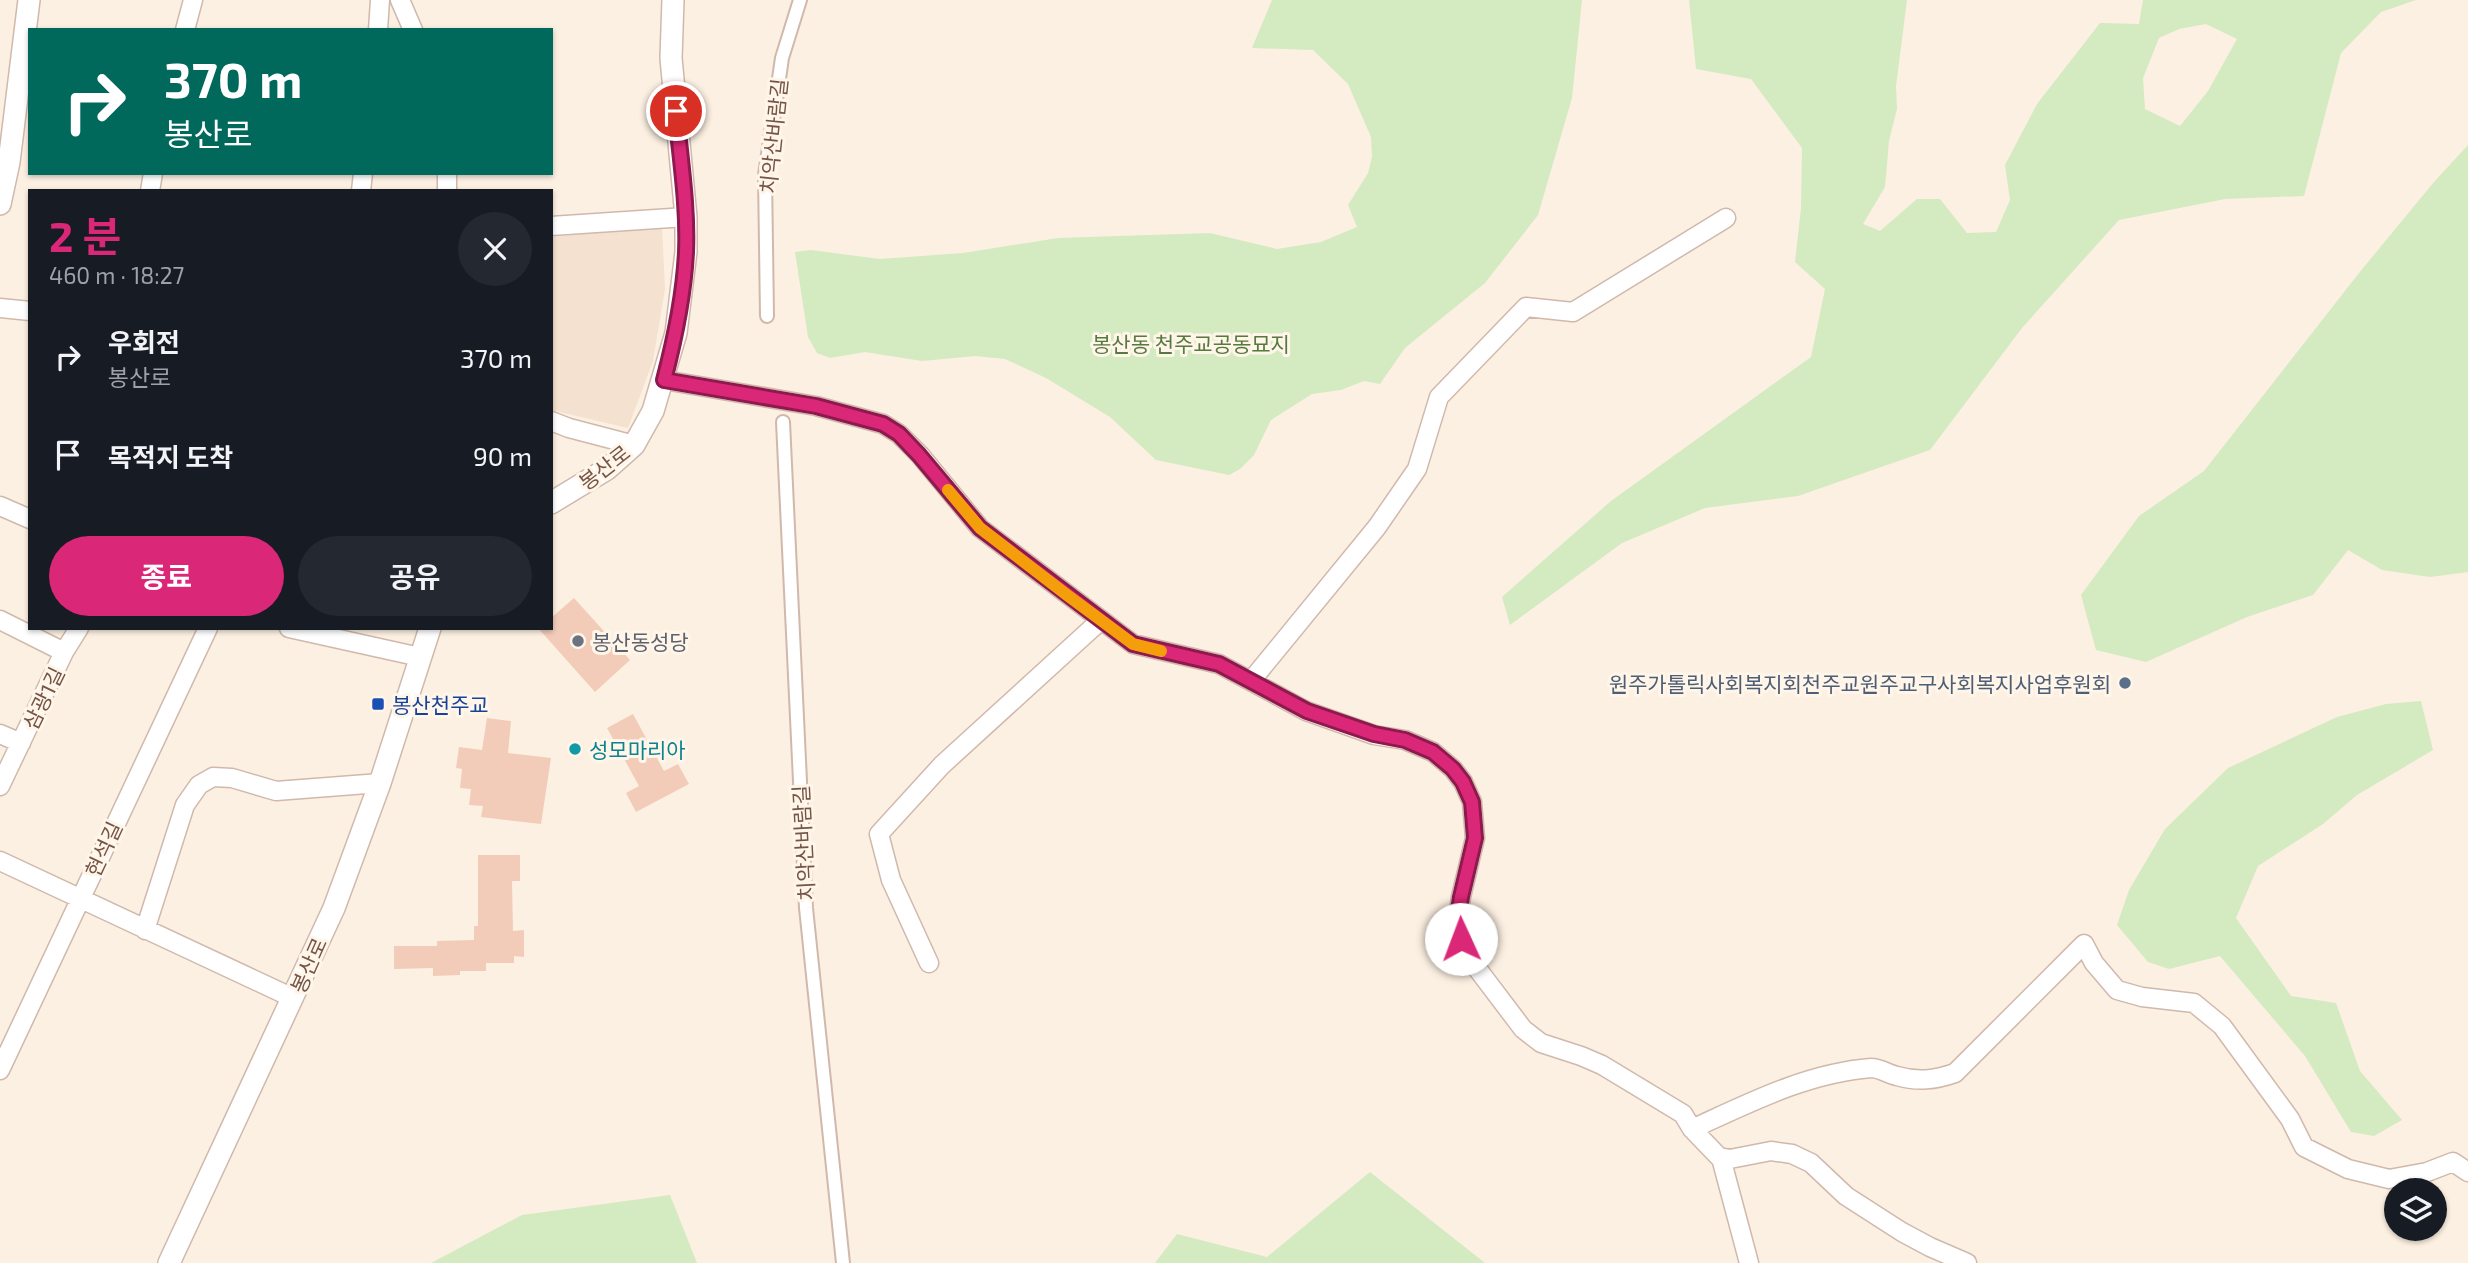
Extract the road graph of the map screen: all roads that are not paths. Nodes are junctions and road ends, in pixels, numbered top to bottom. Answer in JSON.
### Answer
{"nodes":[{"id":1,"x":29,"y":0,"type":"edge"},
{"id":2,"x":193,"y":0,"type":"edge"},
{"id":3,"x":380,"y":0,"type":"edge"},
{"id":4,"x":400,"y":0,"type":"edge"},
{"id":5,"x":673,"y":0,"type":"edge"},
{"id":6,"x":800,"y":0,"type":"edge"},
{"id":7,"x":186,"y":28,"type":"edge"},
{"id":8,"x":377,"y":28,"type":"edge"},
{"id":9,"x":412,"y":28,"type":"edge"},
{"id":10,"x":0,"y":204,"type":"edge"},
{"id":11,"x":686,"y":217,"type":"junction"},
{"id":12,"x":1726,"y":218,"type":"dead end"},
{"id":13,"x":553,"y":226,"type":"edge"},
{"id":14,"x":0,"y":308,"type":"edge"},
{"id":15,"x":28,"y":311,"type":"edge"},
{"id":16,"x":767,"y":316,"type":"dead end"},
{"id":17,"x":664,"y":380,"type":"junction"},
{"id":18,"x":553,"y":422,"type":"edge"},
{"id":19,"x":783,"y":422,"type":"dead end"},
{"id":20,"x":634,"y":445,"type":"junction"},
{"id":21,"x":553,"y":502,"type":"edge"},
{"id":22,"x":0,"y":506,"type":"edge"},
{"id":23,"x":28,"y":518,"type":"edge"},
{"id":24,"x":0,"y":620,"type":"edge"},
{"id":25,"x":1101,"y":620,"type":"junction"},
{"id":26,"x":78,"y":630,"type":"edge"},
{"id":27,"x":207,"y":630,"type":"edge"},
{"id":28,"x":298,"y":630,"type":"edge"},
{"id":29,"x":429,"y":630,"type":"edge"},
{"id":30,"x":64,"y":652,"type":"junction"},
{"id":31,"x":420,"y":657,"type":"junction"},
{"id":32,"x":1251,"y":681,"type":"junction"},
{"id":33,"x":0,"y":734,"type":"edge"},
{"id":34,"x":21,"y":744,"type":"junction"},
{"id":35,"x":380,"y":783,"type":"junction"},
{"id":36,"x":0,"y":786,"type":"edge"},
{"id":37,"x":0,"y":861,"type":"edge"},
{"id":38,"x":80,"y":899,"type":"junction"},
{"id":39,"x":145,"y":930,"type":"junction"},
{"id":40,"x":929,"y":963,"type":"dead end"},
{"id":41,"x":293,"y":998,"type":"junction"},
{"id":42,"x":0,"y":1070,"type":"edge"},
{"id":43,"x":1692,"y":1129,"type":"junction"},
{"id":44,"x":1721,"y":1158,"type":"junction"},
{"id":45,"x":2468,"y":1172,"type":"edge"},
{"id":46,"x":169,"y":1263,"type":"edge"},
{"id":47,"x":844,"y":1263,"type":"edge"},
{"id":48,"x":1749,"y":1263,"type":"edge"},
{"id":49,"x":1967,"y":1263,"type":"edge"}],
"edges":[{"from":1,"to":10,"type":"street"},
{"from":2,"to":7,"type":"street"},
{"from":3,"to":8,"type":"street"},
{"from":4,"to":9,"type":"street"},
{"from":5,"to":11,"type":"street","name":"봉산로"},
{"from":6,"to":16,"type":"street","name":"치악산바람길"},
{"from":11,"to":13,"type":"street"},
{"from":11,"to":17,"type":"street","name":"봉산로"},
{"from":12,"to":32,"type":"street"},
{"from":14,"to":15,"type":"street"},
{"from":17,"to":20,"type":"street","name":"봉산로"},
{"from":17,"to":25,"type":"street"},
{"from":18,"to":20,"type":"street"},
{"from":19,"to":47,"type":"street","name":"치악산바람길"},
{"from":20,"to":21,"type":"street","name":"봉산로"},
{"from":22,"to":23,"type":"street"},
{"from":24,"to":30,"type":"street","name":"삼광1길"},
{"from":25,"to":32,"type":"street"},
{"from":25,"to":40,"type":"street"},
{"from":26,"to":30,"type":"street","name":"삼광1길"},
{"from":27,"to":38,"type":"street","name":"현석길"},
{"from":28,"to":31,"type":"street"},
{"from":29,"to":31,"type":"street","name":"봉산로"},
{"from":30,"to":34,"type":"street","name":"삼광1길"},
{"from":31,"to":35,"type":"street","name":"봉산로"},
{"from":32,"to":43,"type":"street"},
{"from":33,"to":34,"type":"street","name":"삼광1길"},
{"from":34,"to":36,"type":"street","name":"삼광1길"},
{"from":35,"to":39,"type":"street"},
{"from":35,"to":41,"type":"street","name":"봉산로"},
{"from":37,"to":38,"type":"street"},
{"from":38,"to":39,"type":"street"},
{"from":38,"to":42,"type":"street","name":"현석길"},
{"from":39,"to":41,"type":"street"},
{"from":41,"to":46,"type":"street","name":"봉산로"},
{"from":43,"to":44,"type":"street"},
{"from":43,"to":45,"type":"street"},
{"from":44,"to":48,"type":"street"},
{"from":44,"to":49,"type":"street"}]}
